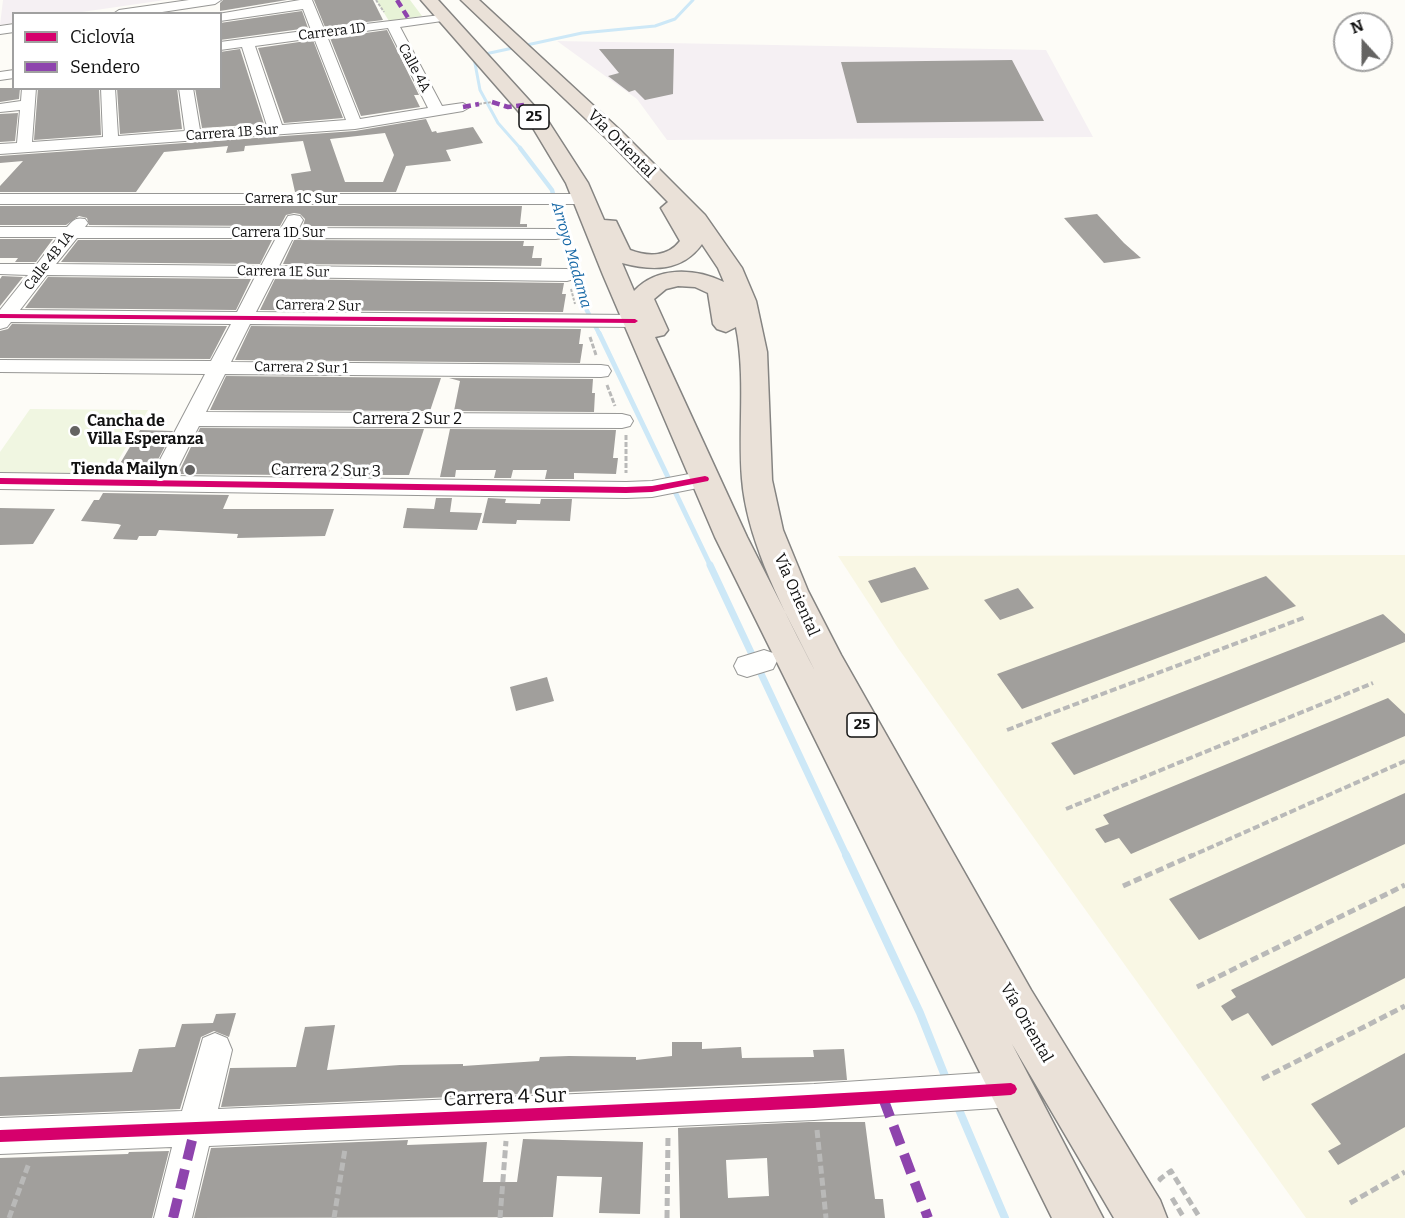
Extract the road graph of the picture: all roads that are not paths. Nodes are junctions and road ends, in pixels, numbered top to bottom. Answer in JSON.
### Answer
{"nodes":[{"id":1,"x":243,"y":0,"type":"edge"},
{"id":2,"x":429,"y":0,"type":"edge"},
{"id":3,"x":469,"y":0,"type":"edge"},
{"id":4,"x":307,"y":2,"type":"edge"},
{"id":5,"x":211,"y":5,"type":"edge"},
{"id":6,"x":138,"y":12,"type":"edge"},
{"id":7,"x":247,"y":13,"type":"junction"},
{"id":8,"x":222,"y":17,"type":"edge"},
{"id":9,"x":444,"y":17,"type":"junction"},
{"id":10,"x":392,"y":24,"type":"junction"},
{"id":11,"x":319,"y":33,"type":"junction"},
{"id":12,"x":248,"y":42,"type":"junction"},
{"id":13,"x":222,"y":46,"type":"edge"},
{"id":14,"x":108,"y":90,"type":"edge"},
{"id":15,"x":186,"y":90,"type":"edge"},
{"id":16,"x":29,"y":96,"type":"edge"},
{"id":17,"x":463,"y":107,"type":"dead end"},
{"id":18,"x":0,"y":108,"type":"edge"},
{"id":19,"x":437,"y":111,"type":"junction"},
{"id":20,"x":356,"y":124,"type":"junction"},
{"id":21,"x":276,"y":129,"type":"junction"},
{"id":22,"x":193,"y":136,"type":"junction"},
{"id":23,"x":111,"y":141,"type":"junction"},
{"id":24,"x":24,"y":147,"type":"junction"},
{"id":25,"x":0,"y":149,"type":"edge"},
{"id":26,"x":0,"y":199,"type":"edge"},
{"id":27,"x":97,"y":199,"type":"junction"},
{"id":28,"x":305,"y":199,"type":"junction"},
{"id":29,"x":679,"y":202,"type":"junction"},
{"id":30,"x":580,"y":204,"type":"junction"},
{"id":31,"x":0,"y":232,"type":"edge"},
{"id":32,"x":72,"y":232,"type":"junction"},
{"id":33,"x":287,"y":233,"type":"junction"},
{"id":34,"x":556,"y":234,"type":"dead end"},
{"id":35,"x":0,"y":269,"type":"edge"},
{"id":36,"x":43,"y":270,"type":"junction"},
{"id":37,"x":267,"y":272,"type":"junction"},
{"id":38,"x":567,"y":275,"type":"dead end"},
{"id":39,"x":2,"y":318,"type":"edge"},
{"id":40,"x":244,"y":318,"type":"junction"},
{"id":41,"x":641,"y":335,"type":"junction"},
{"id":42,"x":754,"y":352,"type":"junction"},
{"id":43,"x":0,"y":366,"type":"edge"},
{"id":44,"x":219,"y":367,"type":"junction"},
{"id":45,"x":601,"y":371,"type":"dead end"},
{"id":46,"x":192,"y":419,"type":"junction"},
{"id":47,"x":622,"y":422,"type":"dead end"},
{"id":48,"x":0,"y":481,"type":"edge"},
{"id":49,"x":694,"y":482,"type":"junction"},
{"id":50,"x":159,"y":483,"type":"junction"},
{"id":51,"x":215,"y":1050,"type":"dead end"},
{"id":52,"x":1011,"y":1089,"type":"junction"},
{"id":53,"x":195,"y":1128,"type":"junction"},
{"id":54,"x":0,"y":1136,"type":"edge"},
{"id":55,"x":172,"y":1218,"type":"edge"},
{"id":56,"x":1078,"y":1218,"type":"edge"},
{"id":57,"x":1142,"y":1218,"type":"edge"}],
"edges":[{"from":1,"to":7,"type":"street"},
{"from":2,"to":9,"type":"highway","name":"Vía Oriental","number":"25"},
{"from":3,"to":29,"type":"highway","name":"Vía Oriental","number":"25"},
{"from":4,"to":7,"type":"street"},
{"from":4,"to":11,"type":"street"},
{"from":5,"to":6,"type":"street"},
{"from":7,"to":8,"type":"street"},
{"from":9,"to":10,"type":"street","name":"Carrera 1D"},
{"from":9,"to":30,"type":"highway","name":"Vía Oriental","number":"25"},
{"from":10,"to":11,"type":"street","name":"Carrera 1D"},
{"from":10,"to":19,"type":"street","name":"Calle 4A"},
{"from":11,"to":12,"type":"street","name":"Carrera 1D"},
{"from":11,"to":20,"type":"street"},
{"from":12,"to":13,"type":"street","name":"Carrera 1D"},
{"from":12,"to":21,"type":"street"},
{"from":14,"to":23,"type":"street"},
{"from":15,"to":22,"type":"street"},
{"from":16,"to":18,"type":"street"},
{"from":16,"to":24,"type":"street"},
{"from":17,"to":19,"type":"street","name":"Carrera 1B Sur"},
{"from":19,"to":20,"type":"street","name":"Carrera 1B Sur"},
{"from":20,"to":21,"type":"street","name":"Carrera 1B Sur"},
{"from":21,"to":22,"type":"street","name":"Carrera 1B Sur"},
{"from":22,"to":23,"type":"street","name":"Carrera 1B Sur"},
{"from":23,"to":24,"type":"street","name":"Carrera 1B Sur"},
{"from":24,"to":25,"type":"street","name":"Carrera 1B Sur"},
{"from":26,"to":27,"type":"street","name":"Carrera 1C Sur"},
{"from":27,"to":28,"type":"street","name":"Carrera 1C Sur"},
{"from":27,"to":32,"type":"street","name":"Calle 4B 1A"},
{"from":28,"to":30,"type":"street","name":"Carrera 1C Sur"},
{"from":28,"to":33,"type":"street"},
{"from":29,"to":30,"type":"highway"},
{"from":29,"to":42,"type":"highway","name":"Vía Oriental","number":"25"},
{"from":30,"to":41,"type":"highway","name":"Vía Oriental","number":"25"},
{"from":31,"to":32,"type":"street","name":"Carrera 1D Sur"},
{"from":32,"to":33,"type":"street","name":"Carrera 1D Sur"},
{"from":32,"to":36,"type":"street","name":"Calle 4B 1A"},
{"from":33,"to":34,"type":"street","name":"Carrera 1D Sur"},
{"from":33,"to":37,"type":"street"},
{"from":35,"to":36,"type":"street","name":"Carrera 1E Sur"},
{"from":36,"to":37,"type":"street","name":"Carrera 1E Sur"},
{"from":36,"to":39,"type":"street","name":"Calle 4B 1A"},
{"from":37,"to":38,"type":"street","name":"Carrera 1E Sur"},
{"from":37,"to":40,"type":"street"},
{"from":39,"to":40,"type":"street","name":"Carrera 2 Sur"},
{"from":40,"to":41,"type":"street","name":"Carrera 2 Sur"},
{"from":40,"to":44,"type":"street"},
{"from":41,"to":42,"type":"highway"},
{"from":41,"to":49,"type":"highway","name":"Vía Oriental","number":"25"},
{"from":42,"to":57,"type":"highway","name":"Vía Oriental","number":"25"},
{"from":43,"to":44,"type":"street","name":"Carrera 2 Sur 1"},
{"from":44,"to":45,"type":"street","name":"Carrera 2 Sur 1"},
{"from":44,"to":46,"type":"street"},
{"from":46,"to":47,"type":"street","name":"Carrera 2 Sur 2"},
{"from":46,"to":50,"type":"street"},
{"from":48,"to":50,"type":"street","name":"Carrera 2 Sur 3"},
{"from":49,"to":50,"type":"street","name":"Carrera 2 Sur 3"},
{"from":49,"to":52,"type":"highway","name":"Vía Oriental","number":"25"},
{"from":51,"to":53,"type":"street"},
{"from":52,"to":53,"type":"street","name":"Carrera 4 Sur"},
{"from":52,"to":56,"type":"highway","name":"Vía Oriental","number":"25"},
{"from":53,"to":54,"type":"street","name":"Carrera 4 Sur"},
{"from":53,"to":55,"type":"street"}]}
